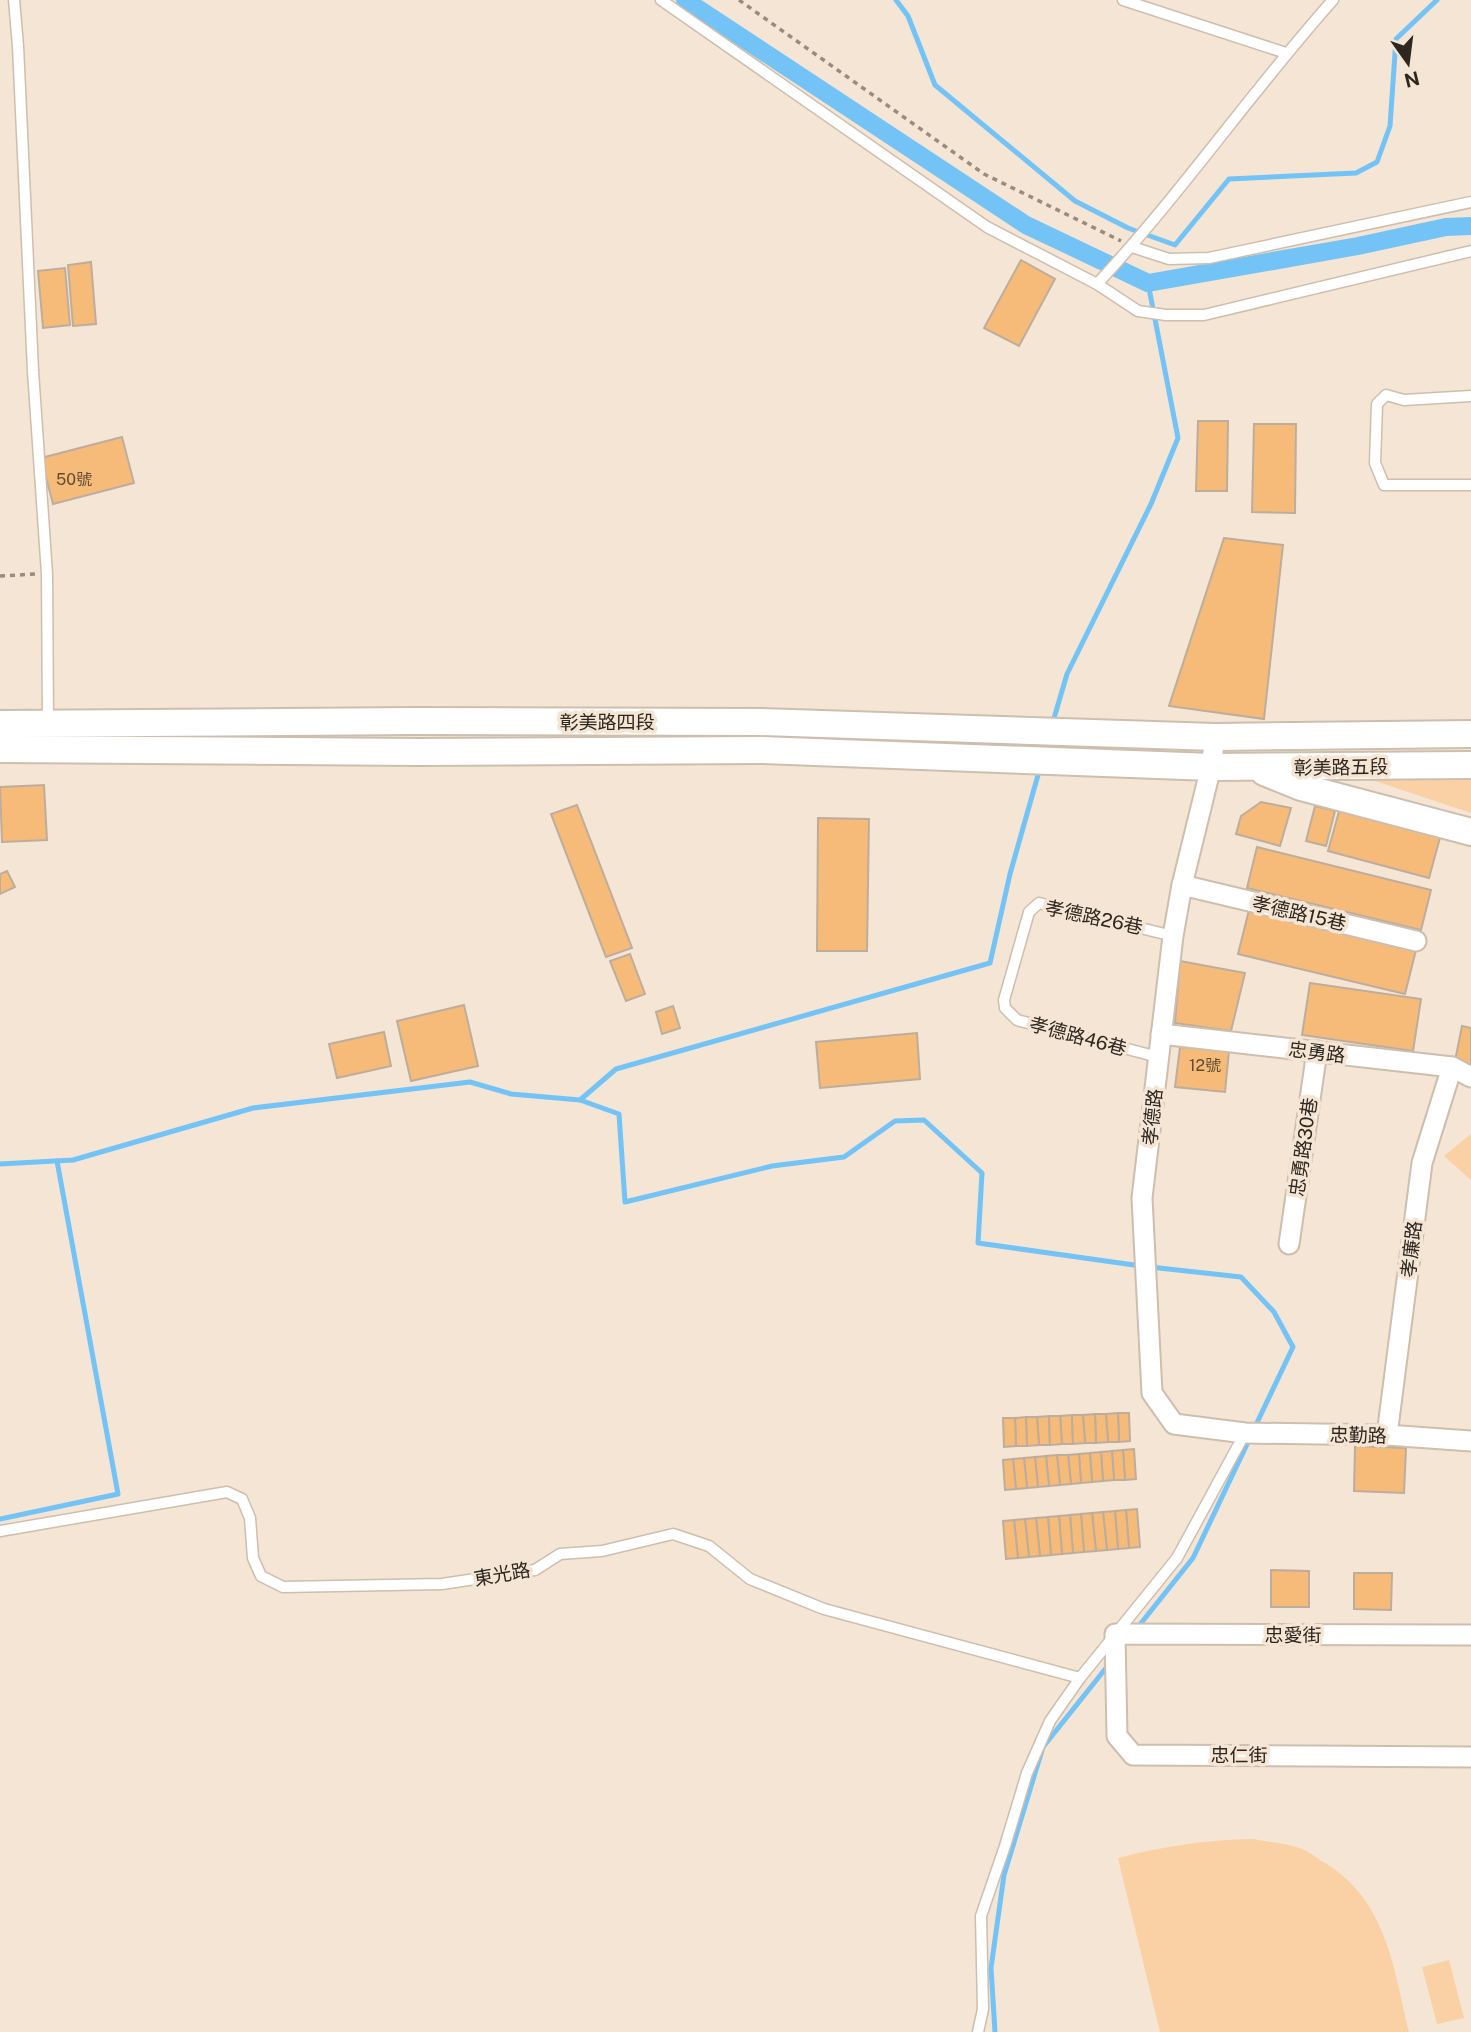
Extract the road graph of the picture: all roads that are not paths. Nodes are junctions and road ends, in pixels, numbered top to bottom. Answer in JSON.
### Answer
{"nodes":[{"id":1,"x":14,"y":0,"type":"edge"},
{"id":2,"x":661,"y":0,"type":"edge"},
{"id":3,"x":1123,"y":0,"type":"edge"},
{"id":4,"x":1333,"y":0,"type":"edge"},
{"id":5,"x":1286,"y":53,"type":"junction"},
{"id":6,"x":1471,"y":202,"type":"edge"},
{"id":7,"x":1132,"y":247,"type":"junction"},
{"id":8,"x":1471,"y":251,"type":"edge"},
{"id":9,"x":1100,"y":281,"type":"junction"},
{"id":10,"x":1471,"y":396,"type":"edge"},
{"id":11,"x":1471,"y":485,"type":"edge"},
{"id":12,"x":413,"y":721,"type":"junction"},
{"id":13,"x":760,"y":722,"type":"junction"},
{"id":14,"x":0,"y":724,"type":"edge"},
{"id":15,"x":1471,"y":734,"type":"edge"},
{"id":16,"x":47,"y":736,"type":"junction"},
{"id":17,"x":1214,"y":737,"type":"junction"},
{"id":18,"x":0,"y":749,"type":"edge"},
{"id":19,"x":761,"y":750,"type":"junction"},
{"id":20,"x":418,"y":752,"type":"junction"},
{"id":21,"x":1471,"y":765,"type":"edge"},
{"id":22,"x":1211,"y":767,"type":"junction"},
{"id":23,"x":1253,"y":767,"type":"junction"},
{"id":24,"x":1471,"y":832,"type":"edge"},
{"id":25,"x":1182,"y":885,"type":"junction"},
{"id":26,"x":1027,"y":924,"type":"joint"},
{"id":27,"x":1173,"y":936,"type":"junction"},
{"id":28,"x":1416,"y":941,"type":"dead end"},
{"id":29,"x":1161,"y":1034,"type":"junction"},
{"id":30,"x":1317,"y":1051,"type":"junction"},
{"id":31,"x":1158,"y":1056,"type":"junction"},
{"id":32,"x":1452,"y":1067,"type":"junction"},
{"id":33,"x":1471,"y":1077,"type":"edge"},
{"id":34,"x":1289,"y":1244,"type":"dead end"},
{"id":35,"x":1245,"y":1433,"type":"junction"},
{"id":36,"x":1387,"y":1434,"type":"junction"},
{"id":37,"x":1471,"y":1441,"type":"edge"},
{"id":38,"x":0,"y":1531,"type":"edge"},
{"id":39,"x":1115,"y":1634,"type":"junction"},
{"id":40,"x":1471,"y":1635,"type":"edge"},
{"id":41,"x":1080,"y":1678,"type":"junction"},
{"id":42,"x":1471,"y":1757,"type":"edge"},
{"id":43,"x":978,"y":2032,"type":"edge"}],
"edges":[{"from":1,"to":16,"type":"lane"},
{"from":2,"to":9,"type":"lane"},
{"from":3,"to":5,"type":"lane"},
{"from":4,"to":5,"type":"lane"},
{"from":5,"to":7,"type":"lane"},
{"from":6,"to":7,"type":"lane"},
{"from":7,"to":9,"type":"lane"},
{"from":8,"to":9,"type":"lane"},
{"from":10,"to":11,"type":"lane"},
{"from":12,"to":13,"type":"main road","name":"彰美路四段"},
{"from":12,"to":16,"type":"main road","name":"彰美路四段"},
{"from":12,"to":20,"type":"main road"},
{"from":13,"to":17,"type":"main road","name":"彰美路四段"},
{"from":13,"to":19,"type":"main road"},
{"from":14,"to":16,"type":"main road","name":"彰美路四段"},
{"from":15,"to":17,"type":"main road","name":"彰美路五段"},
{"from":16,"to":18,"type":"main road","name":"彰美路四段"},
{"from":16,"to":20,"type":"main road","name":"彰美路四段"},
{"from":17,"to":22,"type":"street","name":"孝德路"},
{"from":19,"to":20,"type":"main road","name":"彰美路四段"},
{"from":19,"to":22,"type":"main road","name":"彰美路四段"},
{"from":21,"to":23,"type":"main road","name":"彰美路五段"},
{"from":22,"to":23,"type":"main road","name":"彰美路五段"},
{"from":22,"to":25,"type":"street","name":"孝德路"},
{"from":23,"to":24,"type":"main road"},
{"from":25,"to":27,"type":"street","name":"孝德路"},
{"from":25,"to":28,"type":"street","name":"孝德路15巷"},
{"from":26,"to":27,"type":"lane","name":"孝德路26巷"},
{"from":26,"to":31,"type":"lane","name":"孝德路46巷"},
{"from":27,"to":29,"type":"street","name":"孝德路"},
{"from":29,"to":30,"type":"street","name":"忠勇路"},
{"from":29,"to":31,"type":"street","name":"孝德路"},
{"from":30,"to":32,"type":"street","name":"忠勇路"},
{"from":30,"to":34,"type":"street","name":"忠勇路30巷"},
{"from":31,"to":35,"type":"street","name":"孝德路"},
{"from":32,"to":33,"type":"street","name":"忠勇路"},
{"from":32,"to":36,"type":"street","name":"孝廉路"},
{"from":35,"to":36,"type":"street","name":"忠勤路"},
{"from":35,"to":39,"type":"lane"},
{"from":36,"to":37,"type":"street","name":"忠勤路"},
{"from":38,"to":41,"type":"lane","name":"東光路"},
{"from":39,"to":40,"type":"street","name":"忠愛街"},
{"from":39,"to":41,"type":"lane"},
{"from":39,"to":42,"type":"street","name":"忠仁街"},
{"from":41,"to":43,"type":"lane"}]}
